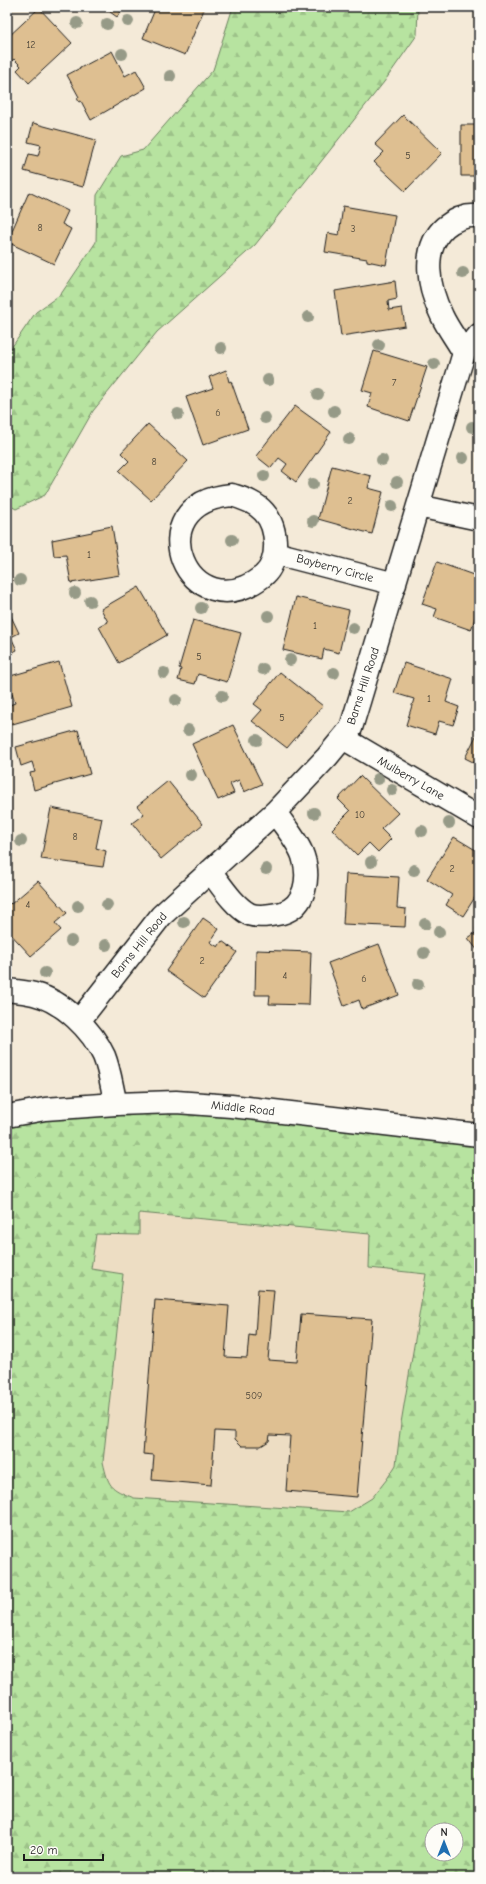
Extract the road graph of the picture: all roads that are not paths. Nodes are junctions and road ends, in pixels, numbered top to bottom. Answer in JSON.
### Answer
{"nodes":[{"id":1,"x":479,"y":216,"type":"edge"},
{"id":2,"x":479,"y":335,"type":"edge"},
{"id":3,"x":464,"y":353,"type":"junction"},
{"id":4,"x":418,"y":506,"type":"junction"},
{"id":5,"x":479,"y":519,"type":"edge"},
{"id":6,"x":275,"y":552,"type":"junction"},
{"id":7,"x":395,"y":584,"type":"junction"},
{"id":8,"x":343,"y":738,"type":"junction"},
{"id":9,"x":275,"y":812,"type":"junction"},
{"id":10,"x":479,"y":818,"type":"edge"},
{"id":11,"x":210,"y":871,"type":"junction"},
{"id":12,"x":7,"y":990,"type":"edge"},
{"id":13,"x":79,"y":1021,"type":"junction"},
{"id":14,"x":116,"y":1104,"type":"junction"},
{"id":15,"x":7,"y":1116,"type":"edge"},
{"id":16,"x":479,"y":1135,"type":"edge"}],
"edges":[{"from":1,"to":3,"type":"street"},
{"from":2,"to":3,"type":"street","name":"Barns Hill Road"},
{"from":3,"to":4,"type":"street","name":"Barns Hill Road"},
{"from":4,"to":5,"type":"street"},
{"from":4,"to":7,"type":"street","name":"Barns Hill Road"},
{"from":6,"to":6,"type":"street"},
{"from":6,"to":7,"type":"street","name":"Bayberry Circle"},
{"from":7,"to":8,"type":"street","name":"Barns Hill Road"},
{"from":8,"to":9,"type":"street","name":"Barns Hill Road"},
{"from":8,"to":10,"type":"street","name":"Mulberry Lane"},
{"from":9,"to":11,"type":"street","name":"Barns Hill Road"},
{"from":9,"to":11,"type":"street"},
{"from":11,"to":13,"type":"street","name":"Barns Hill Road"},
{"from":12,"to":13,"type":"street"},
{"from":13,"to":14,"type":"street"},
{"from":14,"to":15,"type":"street","name":"Middle Road"},
{"from":14,"to":16,"type":"street","name":"Middle Road"}]}
